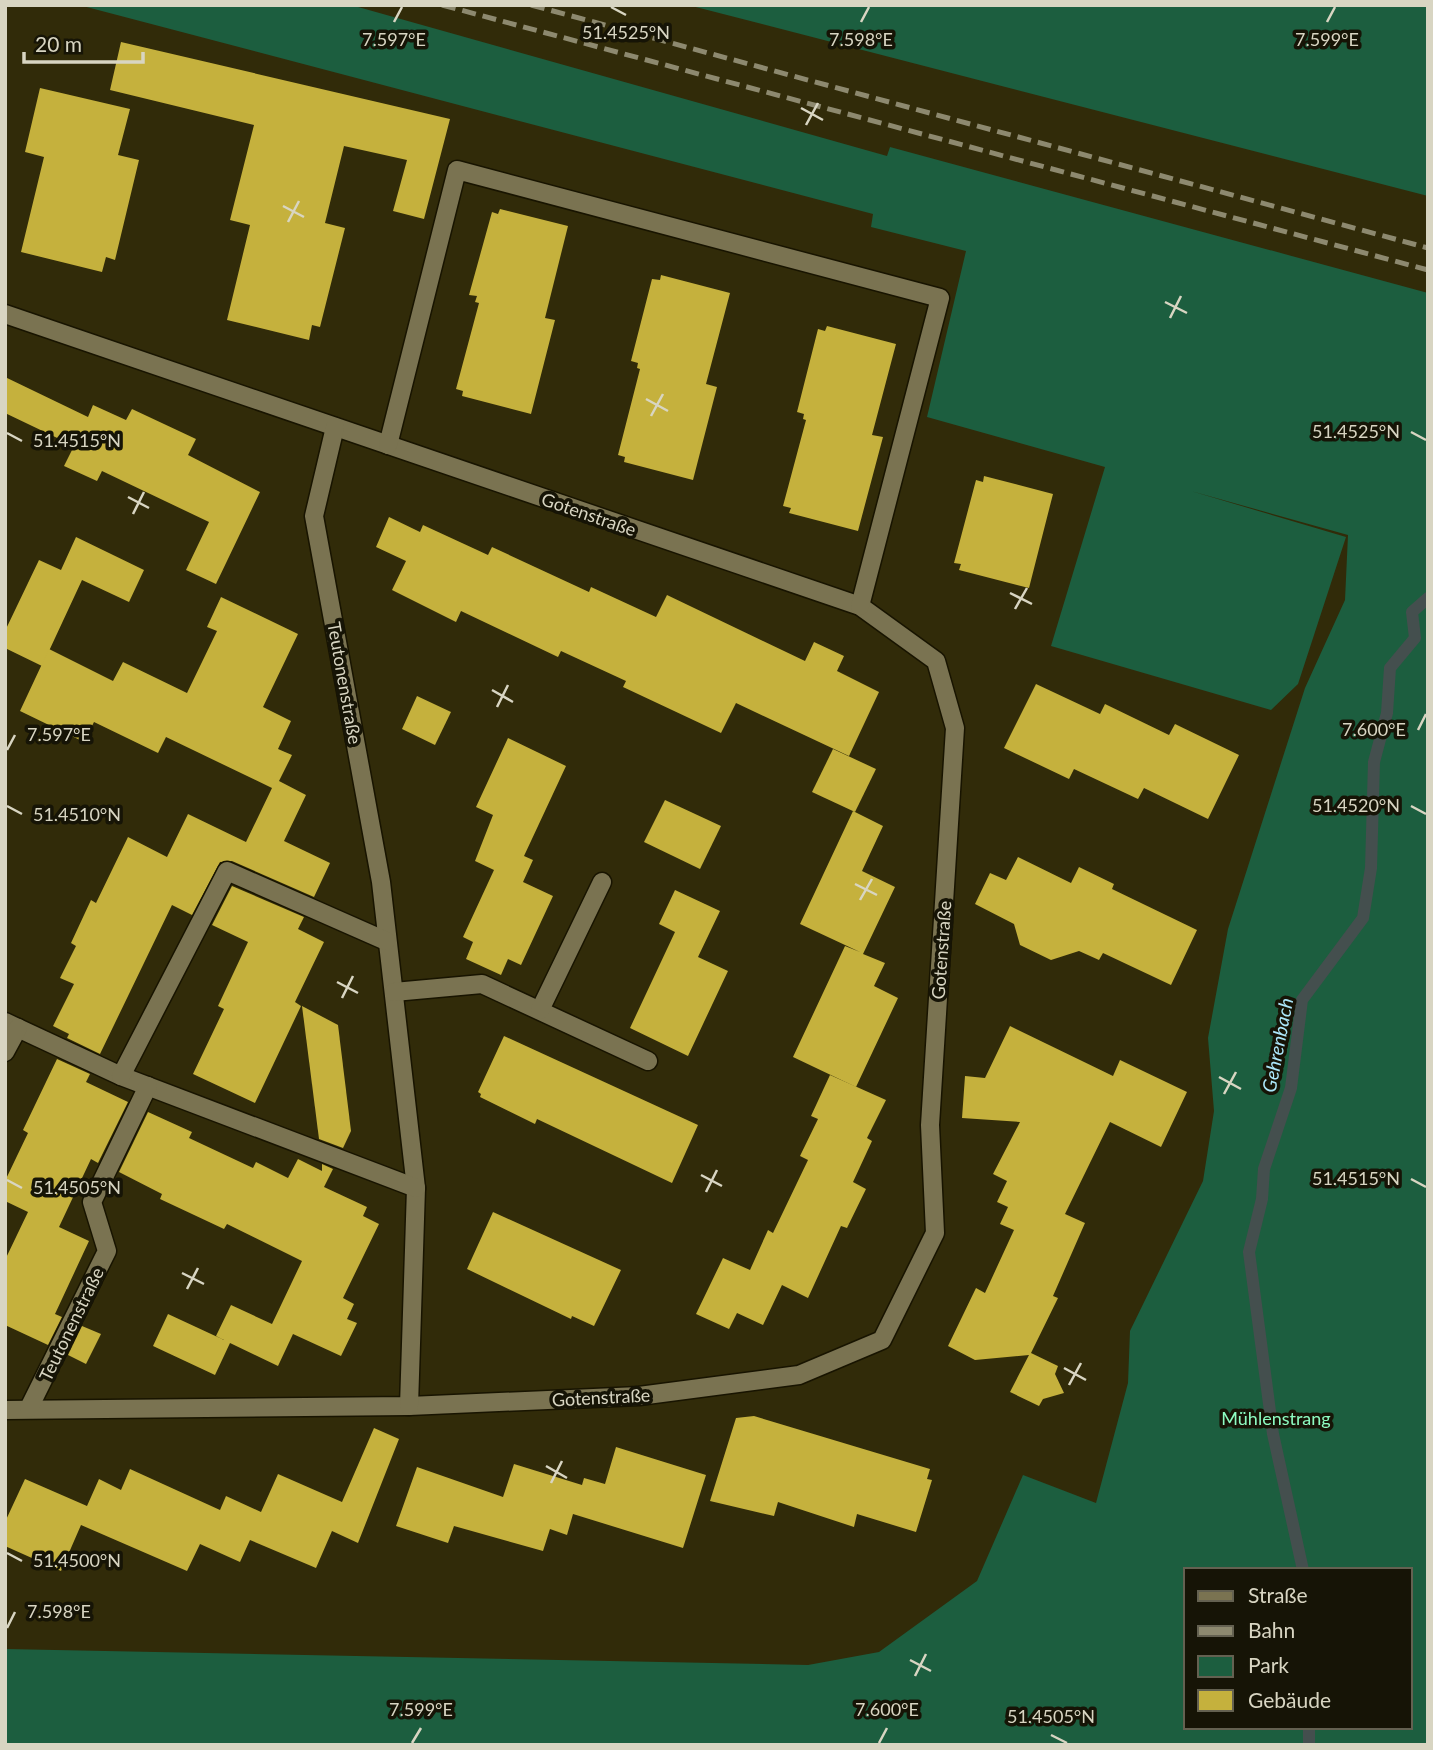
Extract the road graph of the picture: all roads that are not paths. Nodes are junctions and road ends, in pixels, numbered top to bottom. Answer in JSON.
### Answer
{"nodes":[{"id":1,"x":5,"y":314,"type":"edge"},
{"id":2,"x":335,"y":427,"type":"junction"},
{"id":3,"x":388,"y":445,"type":"junction"},
{"id":4,"x":860,"y":606,"type":"junction"},
{"id":5,"x":602,"y":882,"type":"dead end"},
{"id":6,"x":386,"y":941,"type":"junction"},
{"id":7,"x":394,"y":992,"type":"junction"},
{"id":8,"x":540,"y":1010,"type":"junction"},
{"id":9,"x":11,"y":1025,"type":"edge"},
{"id":10,"x":5,"y":1052,"type":"edge"},
{"id":11,"x":648,"y":1061,"type":"dead end"},
{"id":12,"x":121,"y":1076,"type":"junction"},
{"id":13,"x":148,"y":1086,"type":"junction"},
{"id":14,"x":416,"y":1188,"type":"junction"},
{"id":15,"x":409,"y":1406,"type":"junction"},
{"id":16,"x":29,"y":1408,"type":"junction"},
{"id":17,"x":5,"y":1410,"type":"edge"}],
"edges":[{"from":1,"to":2,"type":"street","name":"Gotenstraße"},
{"from":2,"to":3,"type":"street","name":"Gotenstraße"},
{"from":2,"to":6,"type":"street","name":"Teutonenstraße"},
{"from":3,"to":4,"type":"street","name":"Gotenstraße"},
{"from":3,"to":4,"type":"street"},
{"from":4,"to":15,"type":"street","name":"Gotenstraße"},
{"from":5,"to":8,"type":"street"},
{"from":6,"to":7,"type":"street","name":"Teutonenstraße"},
{"from":6,"to":12,"type":"street"},
{"from":7,"to":8,"type":"street"},
{"from":7,"to":14,"type":"street","name":"Teutonenstraße"},
{"from":8,"to":11,"type":"street"},
{"from":9,"to":10,"type":"street"},
{"from":9,"to":12,"type":"street"},
{"from":12,"to":13,"type":"street"},
{"from":13,"to":14,"type":"street"},
{"from":13,"to":16,"type":"street","name":"Teutonenstraße"},
{"from":14,"to":15,"type":"street","name":"Teutonenstraße"},
{"from":15,"to":16,"type":"street","name":"Gotenstraße"},
{"from":16,"to":17,"type":"street","name":"Gotenstraße"}]}
